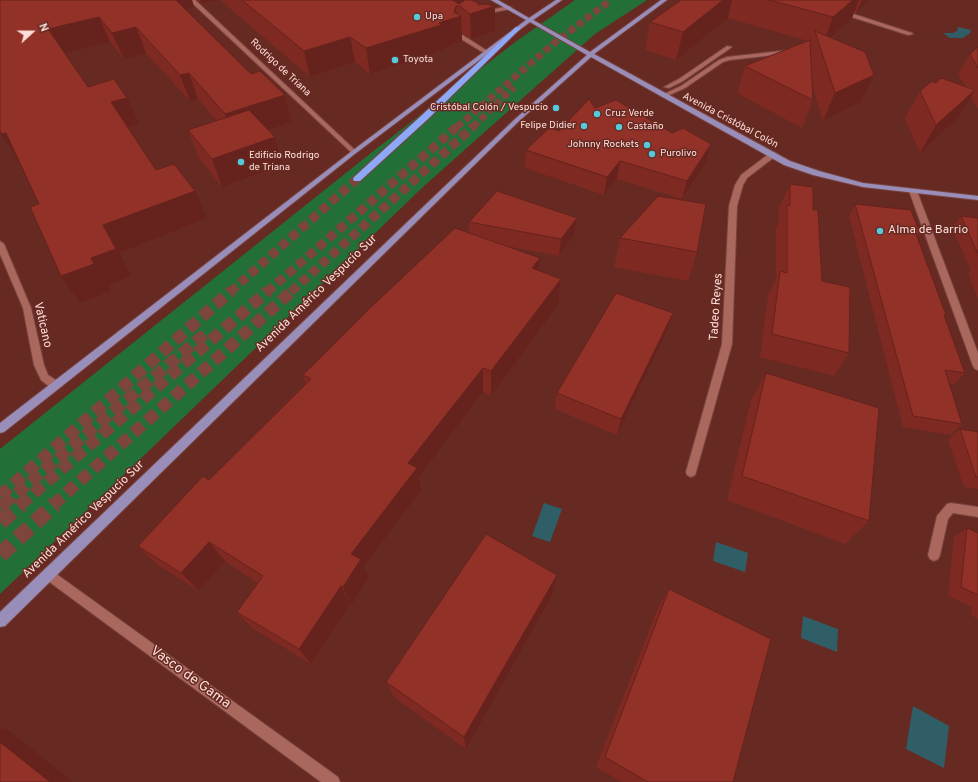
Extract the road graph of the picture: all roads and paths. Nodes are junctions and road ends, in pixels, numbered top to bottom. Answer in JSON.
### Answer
{"nodes":[{"id":1,"x":192,"y":0,"type":"edge"},
{"id":2,"x":494,"y":0,"type":"edge"},
{"id":3,"x":559,"y":0,"type":"edge"},
{"id":4,"x":664,"y":0,"type":"edge"},
{"id":5,"x":509,"y":8,"type":"junction"},
{"id":6,"x":835,"y":10,"type":"edge"},
{"id":7,"x":474,"y":13,"type":"edge"},
{"id":8,"x":529,"y":19,"type":"junction"},
{"id":9,"x":518,"y":28,"type":"junction"},
{"id":10,"x":459,"y":33,"type":"edge"},
{"id":11,"x":910,"y":34,"type":"dead end"},
{"id":12,"x":729,"y":47,"type":"dead end"},
{"id":13,"x":486,"y":52,"type":"junction"},
{"id":14,"x":797,"y":52,"type":"edge"},
{"id":15,"x":591,"y":54,"type":"junction"},
{"id":16,"x":660,"y":94,"type":"junction"},
{"id":17,"x":354,"y":152,"type":"junction"},
{"id":18,"x":773,"y":155,"type":"junction"},
{"id":19,"x":357,"y":179,"type":"tunnel mouth"},
{"id":20,"x":913,"y":191,"type":"junction"},
{"id":21,"x":978,"y":198,"type":"edge"},
{"id":22,"x":0,"y":244,"type":"edge"},
{"id":23,"x":978,"y":366,"type":"edge"},
{"id":24,"x":55,"y":386,"type":"junction"},
{"id":25,"x":0,"y":429,"type":"edge"},
{"id":26,"x":691,"y":472,"type":"dead end"},
{"id":27,"x":978,"y":512,"type":"edge"},
{"id":28,"x":934,"y":555,"type":"dead end"},
{"id":29,"x":48,"y":574,"type":"junction"},
{"id":30,"x":0,"y":621,"type":"edge"},
{"id":31,"x":333,"y":782,"type":"edge"}],
"edges":[{"from":1,"to":17,"type":"street","name":"Rodrigo de Triana"},
{"from":2,"to":5,"type":"main road","name":"Avenida Cristóbal Colón"},
{"from":3,"to":8,"type":"main road"},
{"from":4,"to":15,"type":"main road","name":"Avenida Américo Vespucio Sur"},
{"from":5,"to":7,"type":"street"},
{"from":5,"to":8,"type":"main road","name":"Avenida Cristóbal Colón"},
{"from":6,"to":11,"type":"street"},
{"from":8,"to":9,"type":"main road"},
{"from":8,"to":15,"type":"main road","name":"Avenida Cristóbal Colón"},
{"from":9,"to":13,"type":"main road"},
{"from":9,"to":19,"type":"highway"},
{"from":10,"to":13,"type":"street"},
{"from":12,"to":16,"type":"street"},
{"from":13,"to":17,"type":"main road"},
{"from":14,"to":16,"type":"street"},
{"from":15,"to":16,"type":"main road","name":"Avenida Cristóbal Colón"},
{"from":15,"to":29,"type":"main road","name":"Avenida Américo Vespucio Sur"},
{"from":16,"to":18,"type":"main road","name":"Avenida Cristóbal Colón"},
{"from":17,"to":24,"type":"main road"},
{"from":18,"to":20,"type":"main road","name":"Avenida Cristóbal Colón"},
{"from":18,"to":26,"type":"street","name":"Tadeo Reyes"},
{"from":20,"to":21,"type":"main road","name":"Avenida Cristóbal Colón"},
{"from":20,"to":23,"type":"street"},
{"from":22,"to":24,"type":"street","name":"Vaticano"},
{"from":24,"to":25,"type":"main road"},
{"from":27,"to":28,"type":"street"},
{"from":29,"to":30,"type":"main road","name":"Avenida Américo Vespucio Sur"},
{"from":29,"to":31,"type":"street","name":"Vasco de Gama"}]}
